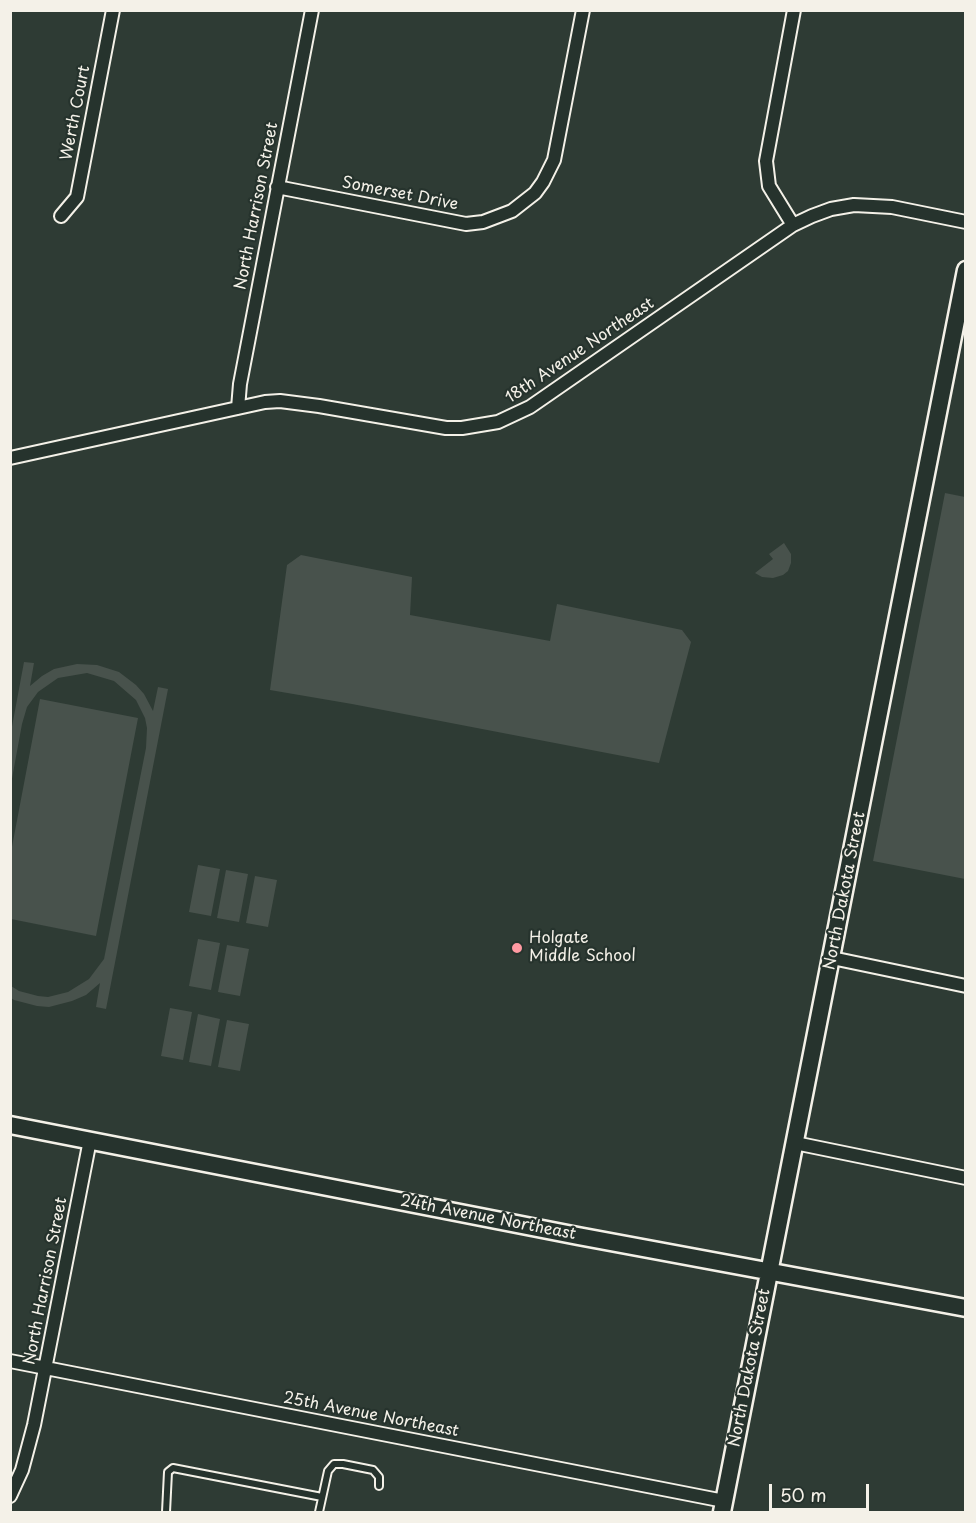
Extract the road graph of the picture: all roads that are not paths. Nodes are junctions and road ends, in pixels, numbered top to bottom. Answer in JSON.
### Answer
{"nodes":[{"id":1,"x":113,"y":10,"type":"edge"},
{"id":2,"x":312,"y":10,"type":"edge"},
{"id":3,"x":583,"y":10,"type":"edge"},
{"id":4,"x":794,"y":10,"type":"edge"},
{"id":5,"x":277,"y":187,"type":"junction"},
{"id":6,"x":61,"y":216,"type":"dead end"},
{"id":7,"x":966,"y":222,"type":"edge"},
{"id":8,"x":793,"y":225,"type":"junction"},
{"id":9,"x":966,"y":270,"type":"edge"},
{"id":10,"x":238,"y":408,"type":"junction"},
{"id":11,"x":10,"y":458,"type":"edge"},
{"id":12,"x":832,"y":958,"type":"junction"},
{"id":13,"x":966,"y":986,"type":"edge"},
{"id":14,"x":10,"y":1125,"type":"edge"},
{"id":15,"x":90,"y":1140,"type":"junction"},
{"id":16,"x":795,"y":1143,"type":"junction"},
{"id":17,"x":966,"y":1178,"type":"edge"},
{"id":18,"x":769,"y":1273,"type":"junction"},
{"id":19,"x":966,"y":1308,"type":"edge"},
{"id":20,"x":10,"y":1361,"type":"edge"},
{"id":21,"x":46,"y":1368,"type":"junction"},
{"id":22,"x":379,"y":1486,"type":"dead end"},
{"id":23,"x":10,"y":1496,"type":"edge"},
{"id":24,"x":322,"y":1497,"type":"junction"},
{"id":25,"x":723,"y":1507,"type":"edge"},
{"id":26,"x":166,"y":1512,"type":"edge"},
{"id":27,"x":319,"y":1512,"type":"edge"}],
"edges":[{"from":1,"to":6,"type":"street","name":"Werth Court"},
{"from":2,"to":5,"type":"street","name":"North Harrison Street"},
{"from":3,"to":5,"type":"street","name":"Somerset Drive"},
{"from":4,"to":8,"type":"street"},
{"from":5,"to":10,"type":"street","name":"North Harrison Street"},
{"from":7,"to":8,"type":"street","name":"18th Avenue Northeast"},
{"from":8,"to":10,"type":"street","name":"18th Avenue Northeast"},
{"from":9,"to":12,"type":"street","name":"North Dakota Street"},
{"from":10,"to":11,"type":"street","name":"18th Avenue Northeast"},
{"from":12,"to":13,"type":"street"},
{"from":12,"to":16,"type":"street","name":"North Dakota Street"},
{"from":14,"to":15,"type":"street","name":"24th Avenue Northeast"},
{"from":15,"to":18,"type":"street","name":"24th Avenue Northeast"},
{"from":15,"to":21,"type":"street","name":"North Harrison Street"},
{"from":16,"to":17,"type":"street"},
{"from":16,"to":18,"type":"street","name":"North Dakota Street"},
{"from":18,"to":19,"type":"street","name":"24th Avenue Northeast"},
{"from":18,"to":25,"type":"street","name":"North Dakota Street"},
{"from":20,"to":21,"type":"street","name":"25th Avenue Northeast"},
{"from":21,"to":23,"type":"street","name":"North Harrison Street"},
{"from":21,"to":25,"type":"street","name":"25th Avenue Northeast"},
{"from":22,"to":24,"type":"lane"},
{"from":24,"to":26,"type":"lane"},
{"from":24,"to":27,"type":"lane"}]}
